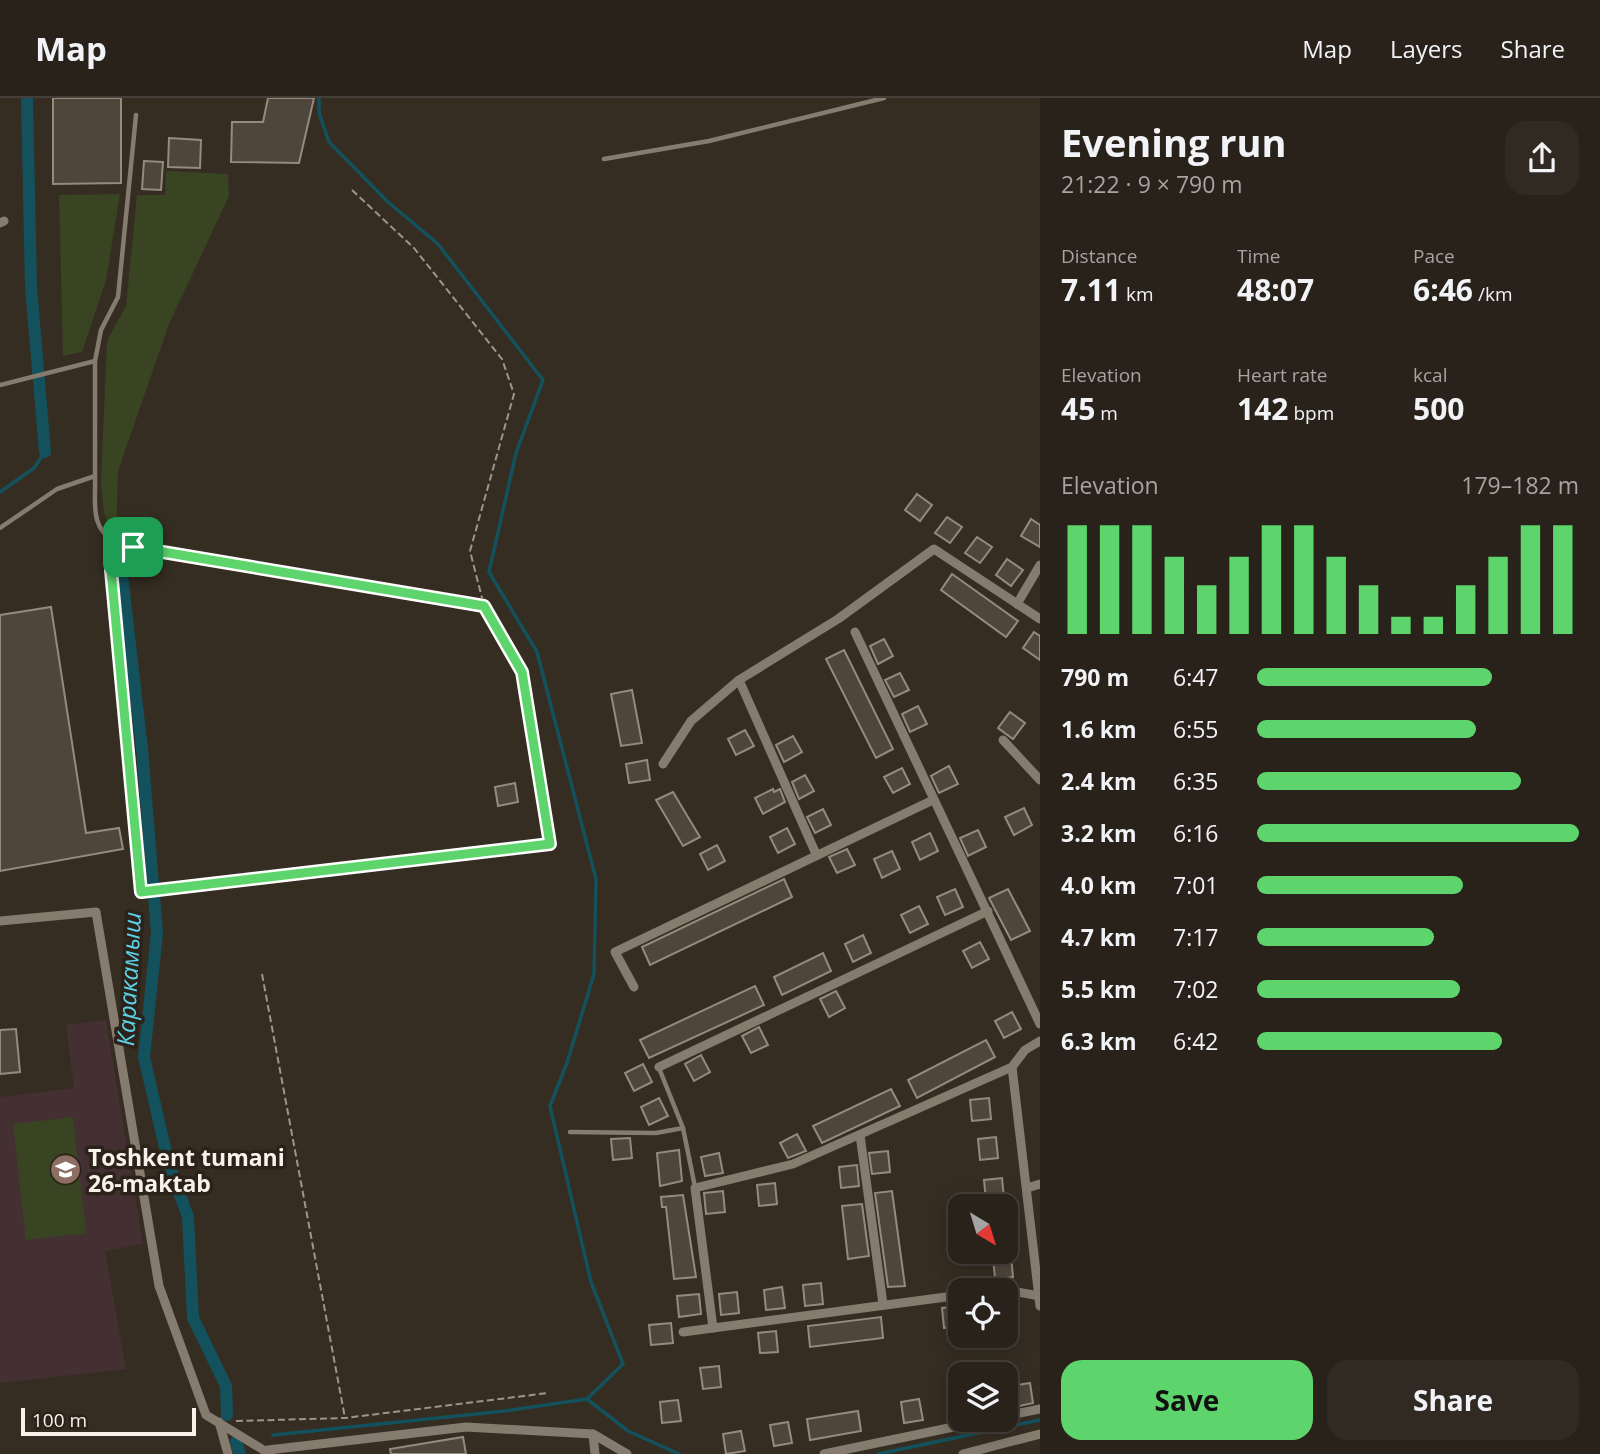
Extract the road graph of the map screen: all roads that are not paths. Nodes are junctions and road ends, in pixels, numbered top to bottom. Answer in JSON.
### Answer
{"nodes":[{"id":1,"x":884,"y":98,"type":"edge"},
{"id":2,"x":136,"y":115,"type":"dead end"},
{"id":3,"x":604,"y":159,"type":"dead end"},
{"id":4,"x":95,"y":360,"type":"junction"},
{"id":5,"x":0,"y":386,"type":"edge"},
{"id":6,"x":95,"y":475,"type":"junction"},
{"id":7,"x":0,"y":528,"type":"edge"},
{"id":8,"x":133,"y":547,"type":"junction"},
{"id":9,"x":1040,"y":565,"type":"edge"},
{"id":10,"x":1017,"y":604,"type":"junction"},
{"id":11,"x":1040,"y":619,"type":"edge"},
{"id":12,"x":855,"y":632,"type":"dead end"},
{"id":13,"x":739,"y":680,"type":"junction"},
{"id":14,"x":1003,"y":740,"type":"dead end"},
{"id":15,"x":663,"y":764,"type":"dead end"},
{"id":16,"x":1040,"y":780,"type":"edge"},
{"id":17,"x":933,"y":800,"type":"junction"},
{"id":18,"x":816,"y":854,"type":"junction"},
{"id":19,"x":988,"y":911,"type":"junction"},
{"id":20,"x":0,"y":921,"type":"edge"},
{"id":21,"x":634,"y":987,"type":"dead end"},
{"id":22,"x":1040,"y":1024,"type":"edge"},
{"id":23,"x":1040,"y":1041,"type":"edge"},
{"id":24,"x":659,"y":1067,"type":"joint"},
{"id":25,"x":1012,"y":1068,"type":"junction"},
{"id":26,"x":683,"y":1128,"type":"junction"},
{"id":27,"x":570,"y":1132,"type":"dead end"},
{"id":28,"x":860,"y":1135,"type":"junction"},
{"id":29,"x":1040,"y":1184,"type":"edge"},
{"id":30,"x":695,"y":1188,"type":"junction"},
{"id":31,"x":1027,"y":1188,"type":"junction"},
{"id":32,"x":1018,"y":1292,"type":"edge"},
{"id":33,"x":948,"y":1296,"type":"edge"},
{"id":34,"x":1039,"y":1296,"type":"edge"},
{"id":35,"x":883,"y":1304,"type":"junction"},
{"id":36,"x":1040,"y":1306,"type":"edge"},
{"id":37,"x":713,"y":1328,"type":"junction"},
{"id":38,"x":683,"y":1332,"type":"dead end"},
{"id":39,"x":1040,"y":1409,"type":"edge"},
{"id":40,"x":1018,"y":1414,"type":"edge"},
{"id":41,"x":219,"y":1422,"type":"junction"},
{"id":42,"x":948,"y":1428,"type":"edge"},
{"id":43,"x":593,"y":1434,"type":"junction"},
{"id":44,"x":1040,"y":1434,"type":"edge"},
{"id":45,"x":269,"y":1452,"type":"edge"},
{"id":46,"x":228,"y":1454,"type":"edge"},
{"id":47,"x":594,"y":1454,"type":"edge"},
{"id":48,"x":627,"y":1454,"type":"edge"},
{"id":49,"x":824,"y":1454,"type":"edge"},
{"id":50,"x":962,"y":1454,"type":"edge"}],
"edges":[{"from":1,"to":3,"type":"lane"},
{"from":2,"to":4,"type":"lane"},
{"from":4,"to":5,"type":"lane"},
{"from":4,"to":6,"type":"lane"},
{"from":6,"to":7,"type":"lane"},
{"from":6,"to":8,"type":"lane"},
{"from":8,"to":8,"type":"lane"},
{"from":9,"to":10,"type":"street"},
{"from":10,"to":11,"type":"street"},
{"from":10,"to":13,"type":"street"},
{"from":12,"to":17,"type":"street"},
{"from":13,"to":15,"type":"street"},
{"from":13,"to":18,"type":"street"},
{"from":14,"to":16,"type":"street"},
{"from":17,"to":18,"type":"street"},
{"from":17,"to":19,"type":"street"},
{"from":18,"to":21,"type":"street"},
{"from":19,"to":22,"type":"street"},
{"from":19,"to":24,"type":"street"},
{"from":20,"to":41,"type":"street"},
{"from":23,"to":25,"type":"street"},
{"from":24,"to":26,"type":"lane"},
{"from":25,"to":28,"type":"street"},
{"from":25,"to":31,"type":"street"},
{"from":26,"to":27,"type":"lane"},
{"from":26,"to":30,"type":"lane"},
{"from":28,"to":30,"type":"street"},
{"from":28,"to":35,"type":"street"},
{"from":29,"to":31,"type":"street"},
{"from":30,"to":37,"type":"street"},
{"from":31,"to":34,"type":"street"},
{"from":32,"to":34,"type":"street"},
{"from":33,"to":35,"type":"street"},
{"from":34,"to":36,"type":"street"},
{"from":35,"to":37,"type":"street"},
{"from":37,"to":38,"type":"street"},
{"from":39,"to":40,"type":"street"},
{"from":41,"to":45,"type":"street"},
{"from":41,"to":46,"type":"street"},
{"from":42,"to":49,"type":"street"},
{"from":43,"to":45,"type":"street"},
{"from":43,"to":47,"type":"street"},
{"from":43,"to":48,"type":"street"},
{"from":44,"to":50,"type":"street"}]}
